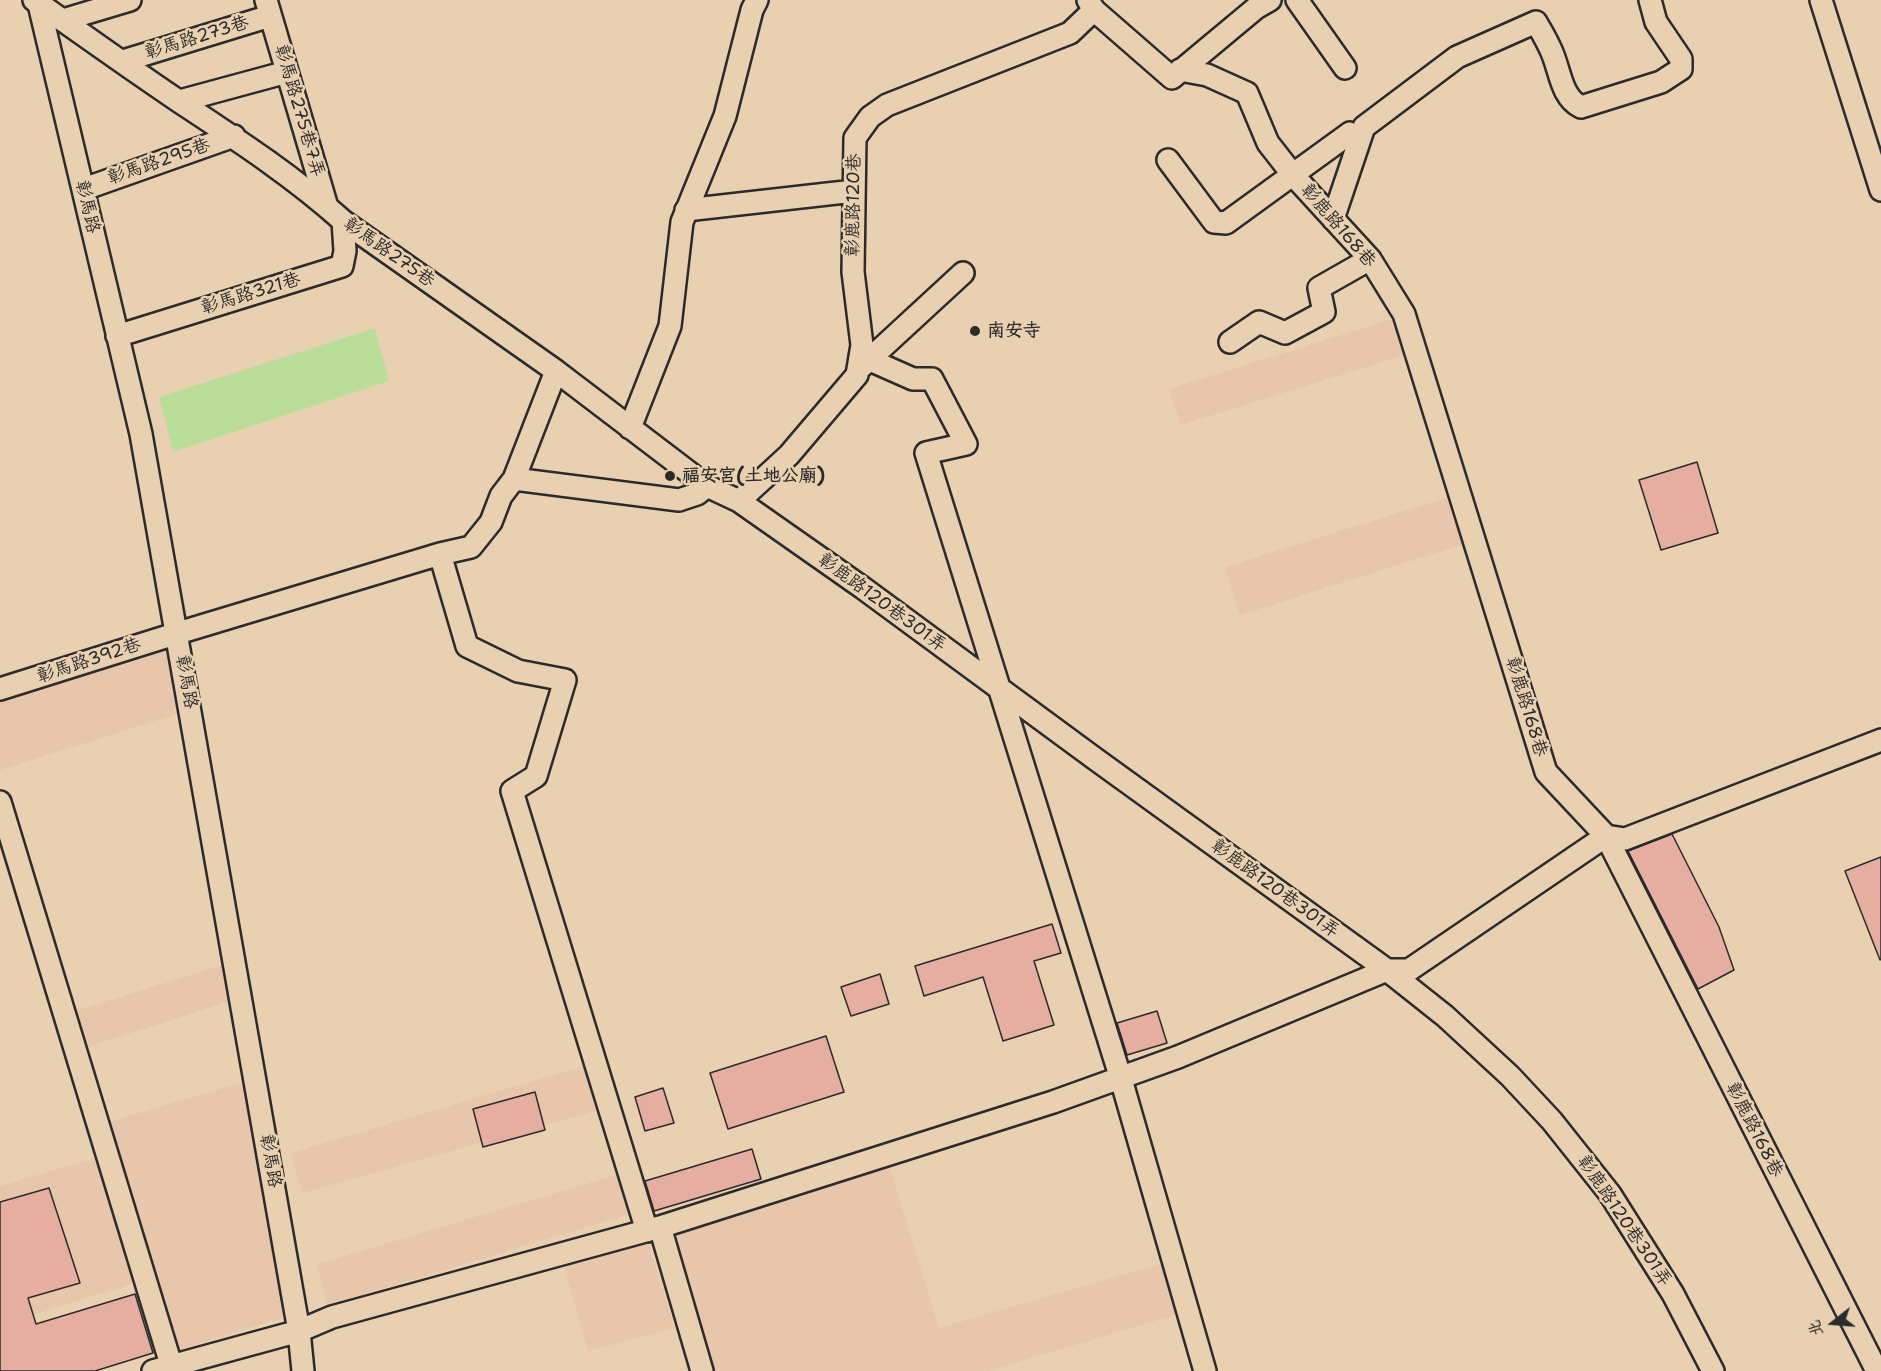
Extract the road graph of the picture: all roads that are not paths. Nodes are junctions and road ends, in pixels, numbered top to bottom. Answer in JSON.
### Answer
{"nodes":[{"id":1,"x":130,"y":0,"type":"edge"},
{"id":2,"x":757,"y":0,"type":"edge"},
{"id":3,"x":1297,"y":0,"type":"edge"},
{"id":4,"x":1650,"y":0,"type":"edge"},
{"id":5,"x":1821,"y":0,"type":"edge"},
{"id":6,"x":37,"y":1,"type":"edge"},
{"id":7,"x":1260,"y":3,"type":"edge"},
{"id":8,"x":1091,"y":5,"type":"edge"},
{"id":9,"x":268,"y":8,"type":"edge"},
{"id":10,"x":63,"y":20,"type":"junction"},
{"id":11,"x":123,"y":61,"type":"junction"},
{"id":12,"x":1345,"y":68,"type":"dead end"},
{"id":13,"x":287,"y":72,"type":"junction"},
{"id":14,"x":1176,"y":74,"type":"junction"},
{"id":15,"x":180,"y":101,"type":"junction"},
{"id":16,"x":1350,"y":134,"type":"dead end"},
{"id":17,"x":234,"y":136,"type":"junction"},
{"id":18,"x":1168,"y":160,"type":"dead end"},
{"id":19,"x":1293,"y":175,"type":"junction"},
{"id":20,"x":84,"y":189,"type":"junction"},
{"id":21,"x":1881,"y":190,"type":"edge"},
{"id":22,"x":854,"y":191,"type":"junction"},
{"id":23,"x":686,"y":210,"type":"junction"},
{"id":24,"x":335,"y":214,"type":"junction"},
{"id":25,"x":1333,"y":219,"type":"junction"},
{"id":26,"x":1370,"y":259,"type":"junction"},
{"id":27,"x":963,"y":273,"type":"dead end"},
{"id":28,"x":117,"y":336,"type":"junction"},
{"id":29,"x":1230,"y":342,"type":"dead end"},
{"id":30,"x":864,"y":365,"type":"junction"},
{"id":31,"x":556,"y":371,"type":"junction"},
{"id":32,"x":630,"y":428,"type":"junction"},
{"id":33,"x":514,"y":479,"type":"junction"},
{"id":34,"x":707,"y":486,"type":"junction"},
{"id":35,"x":740,"y":501,"type":"junction"},
{"id":36,"x":440,"y":554,"type":"junction"},
{"id":37,"x":178,"y":633,"type":"junction"},
{"id":38,"x":0,"y":689,"type":"edge"},
{"id":39,"x":998,"y":689,"type":"junction"},
{"id":40,"x":1881,"y":740,"type":"edge"},
{"id":41,"x":0,"y":802,"type":"edge"},
{"id":42,"x":1606,"y":836,"type":"junction"},
{"id":43,"x":1387,"y":970,"type":"junction"},
{"id":44,"x":1120,"y":1079,"type":"junction"},
{"id":45,"x":654,"y":1229,"type":"junction"},
{"id":46,"x":299,"y":1331,"type":"junction"},
{"id":47,"x":166,"y":1369,"type":"edge"},
{"id":48,"x":303,"y":1371,"type":"edge"},
{"id":49,"x":702,"y":1371,"type":"edge"},
{"id":50,"x":1205,"y":1371,"type":"edge"},
{"id":51,"x":1713,"y":1371,"type":"edge"},
{"id":52,"x":1877,"y":1371,"type":"edge"}],
"edges":[{"from":1,"to":10,"type":"street"},
{"from":2,"to":23,"type":"street"},
{"from":3,"to":12,"type":"street"},
{"from":4,"to":25,"type":"street"},
{"from":5,"to":21,"type":"street"},
{"from":6,"to":10,"type":"street","name":"彰馬路275巷"},
{"from":6,"to":20,"type":"street","name":"彰馬路"},
{"from":7,"to":14,"type":"street"},
{"from":8,"to":14,"type":"street","name":"彰鹿路120巷"},
{"from":8,"to":22,"type":"street","name":"彰鹿路120巷"},
{"from":9,"to":11,"type":"street","name":"彰馬路273巷"},
{"from":9,"to":13,"type":"street","name":"彰馬路275巷7弄"},
{"from":10,"to":11,"type":"street","name":"彰馬路275巷"},
{"from":11,"to":15,"type":"street","name":"彰馬路275巷"},
{"from":13,"to":15,"type":"street"},
{"from":13,"to":24,"type":"street","name":"彰馬路275巷7弄"},
{"from":14,"to":19,"type":"street","name":"彰鹿路168巷"},
{"from":15,"to":17,"type":"street","name":"彰馬路275巷"},
{"from":16,"to":19,"type":"street"},
{"from":17,"to":20,"type":"street","name":"彰馬路295巷"},
{"from":17,"to":24,"type":"street","name":"彰馬路275巷"},
{"from":18,"to":19,"type":"street"},
{"from":19,"to":25,"type":"street","name":"彰鹿路168巷"},
{"from":20,"to":28,"type":"street","name":"彰馬路"},
{"from":22,"to":23,"type":"street"},
{"from":22,"to":30,"type":"street","name":"彰鹿路120巷"},
{"from":23,"to":32,"type":"street"},
{"from":24,"to":28,"type":"street","name":"彰馬路321巷"},
{"from":24,"to":31,"type":"street","name":"彰馬路275巷"},
{"from":25,"to":26,"type":"street","name":"彰鹿路168巷"},
{"from":26,"to":29,"type":"street"},
{"from":26,"to":42,"type":"street","name":"彰鹿路168巷"},
{"from":27,"to":30,"type":"street"},
{"from":28,"to":37,"type":"street","name":"彰馬路"},
{"from":30,"to":35,"type":"street","name":"彰鹿路120巷"},
{"from":30,"to":39,"type":"street"},
{"from":31,"to":32,"type":"street","name":"彰馬路275巷"},
{"from":31,"to":33,"type":"street","name":"彰馬路392巷"},
{"from":32,"to":34,"type":"street","name":"彰馬路275巷"},
{"from":33,"to":34,"type":"street"},
{"from":33,"to":36,"type":"street","name":"彰馬路392巷"},
{"from":34,"to":35,"type":"street","name":"彰馬路275巷"},
{"from":35,"to":39,"type":"street","name":"彰鹿路120巷301弄"},
{"from":36,"to":37,"type":"street","name":"彰馬路392巷"},
{"from":36,"to":45,"type":"street"},
{"from":37,"to":38,"type":"street","name":"彰馬路392巷"},
{"from":37,"to":46,"type":"street","name":"彰馬路"},
{"from":39,"to":43,"type":"street","name":"彰鹿路120巷301弄"},
{"from":39,"to":44,"type":"street"},
{"from":40,"to":42,"type":"street"},
{"from":41,"to":47,"type":"street"},
{"from":42,"to":43,"type":"street"},
{"from":42,"to":52,"type":"street","name":"彰鹿路168巷"},
{"from":43,"to":44,"type":"street"},
{"from":43,"to":51,"type":"street","name":"彰鹿路120巷301弄"},
{"from":44,"to":45,"type":"street"},
{"from":44,"to":50,"type":"street"},
{"from":45,"to":46,"type":"street"},
{"from":45,"to":49,"type":"street"},
{"from":46,"to":47,"type":"street"},
{"from":46,"to":48,"type":"street","name":"彰馬路"}]}
